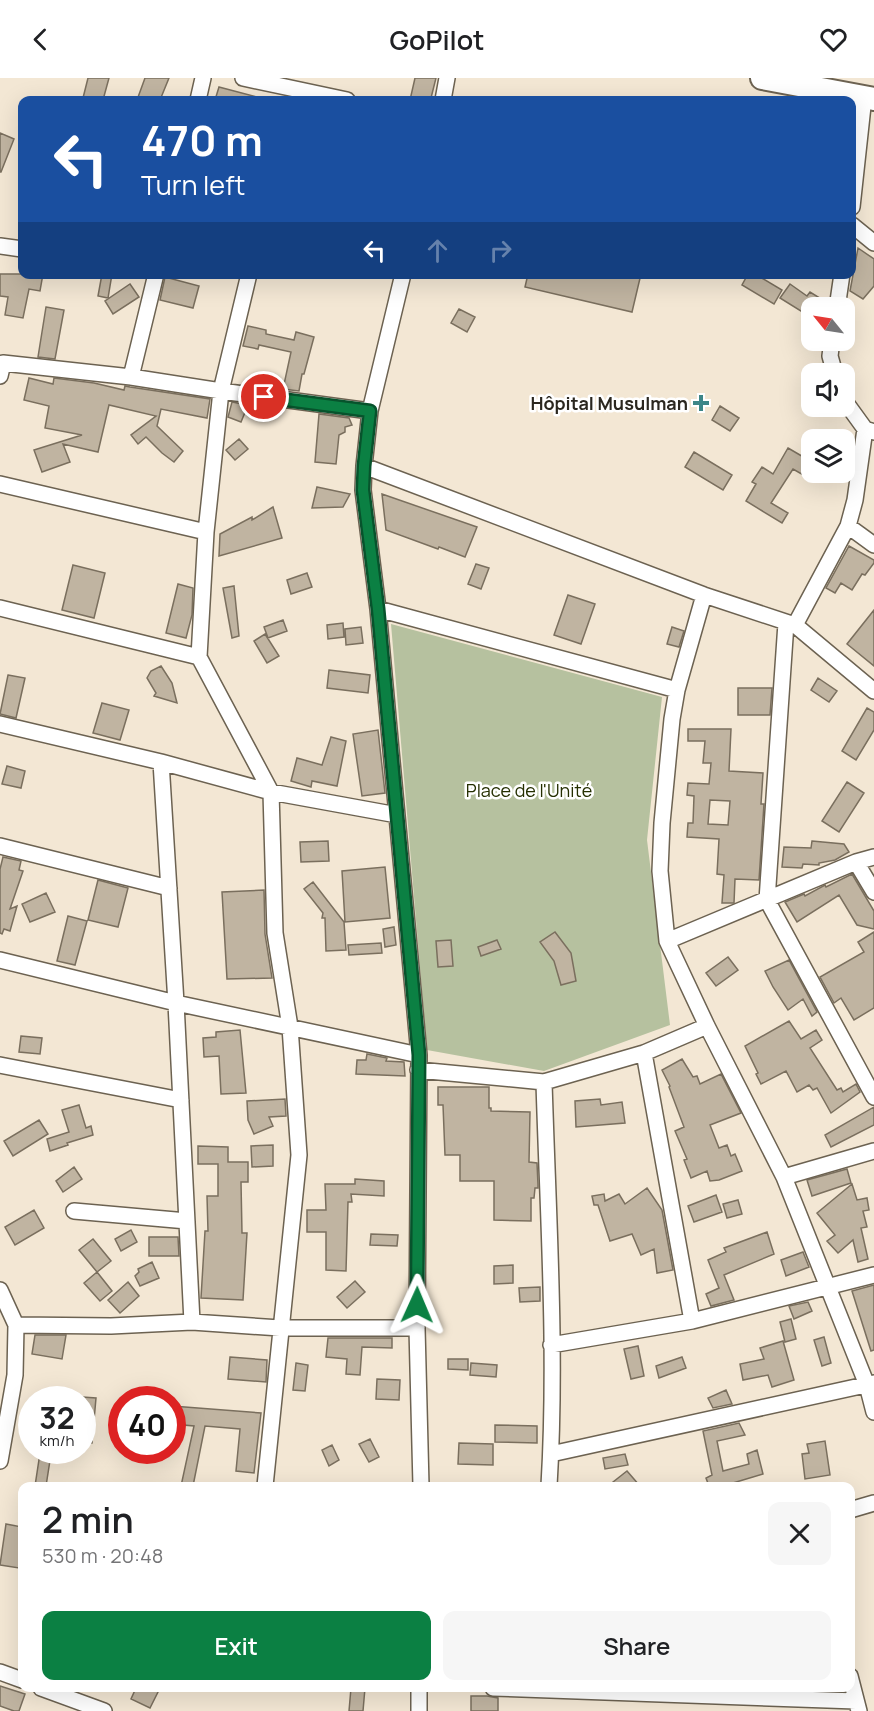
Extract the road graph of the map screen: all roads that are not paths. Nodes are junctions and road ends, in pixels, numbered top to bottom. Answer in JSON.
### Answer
{"nodes":[{"id":1,"x":203,"y":78,"type":"edge"},
{"id":2,"x":243,"y":78,"type":"edge"},
{"id":3,"x":447,"y":78,"type":"edge"},
{"id":4,"x":762,"y":78,"type":"edge"},
{"id":5,"x":292,"y":95,"type":"edge"},
{"id":6,"x":199,"y":96,"type":"edge"},
{"id":7,"x":444,"y":96,"type":"edge"},
{"id":8,"x":869,"y":98,"type":"edge"},
{"id":9,"x":856,"y":181,"type":"edge"},
{"id":10,"x":856,"y":228,"type":"edge"},
{"id":11,"x":874,"y":243,"type":"edge"},
{"id":12,"x":0,"y":246,"type":"edge"},
{"id":13,"x":18,"y":248,"type":"edge"},
{"id":14,"x":155,"y":279,"type":"edge"},
{"id":15,"x":248,"y":279,"type":"edge"},
{"id":16,"x":402,"y":279,"type":"edge"},
{"id":17,"x":841,"y":279,"type":"edge"},
{"id":18,"x":839,"y":297,"type":"edge"},
{"id":19,"x":0,"y":376,"type":"edge"},
{"id":20,"x":131,"y":377,"type":"junction"},
{"id":21,"x":221,"y":391,"type":"junction"},
{"id":22,"x":370,"y":411,"type":"junction"},
{"id":23,"x":855,"y":414,"type":"edge"},
{"id":24,"x":869,"y":431,"type":"edge"},
{"id":25,"x":364,"y":466,"type":"junction"},
{"id":26,"x":0,"y":484,"type":"edge"},
{"id":27,"x":848,"y":526,"type":"junction"},
{"id":28,"x":207,"y":532,"type":"junction"},
{"id":29,"x":874,"y":545,"type":"edge"},
{"id":30,"x":704,"y":595,"type":"junction"},
{"id":31,"x":0,"y":609,"type":"edge"},
{"id":32,"x":378,"y":609,"type":"junction"},
{"id":33,"x":791,"y":624,"type":"junction"},
{"id":34,"x":200,"y":657,"type":"junction"},
{"id":35,"x":677,"y":690,"type":"junction"},
{"id":36,"x":874,"y":691,"type":"edge"},
{"id":37,"x":0,"y":724,"type":"edge"},
{"id":38,"x":161,"y":762,"type":"junction"},
{"id":39,"x":271,"y":792,"type":"junction"},
{"id":40,"x":397,"y":815,"type":"junction"},
{"id":41,"x":0,"y":846,"type":"edge"},
{"id":42,"x":874,"y":856,"type":"edge"},
{"id":43,"x":856,"y":862,"type":"junction"},
{"id":44,"x":169,"y":888,"type":"junction"},
{"id":45,"x":874,"y":892,"type":"edge"},
{"id":46,"x":767,"y":900,"type":"junction"},
{"id":47,"x":667,"y":941,"type":"junction"},
{"id":48,"x":0,"y":960,"type":"edge"},
{"id":49,"x":176,"y":1003,"type":"junction"},
{"id":50,"x":707,"y":1026,"type":"junction"},
{"id":51,"x":290,"y":1027,"type":"junction"},
{"id":52,"x":644,"y":1053,"type":"junction"},
{"id":53,"x":419,"y":1063,"type":"junction"},
{"id":54,"x":0,"y":1065,"type":"edge"},
{"id":55,"x":544,"y":1082,"type":"junction"},
{"id":56,"x":874,"y":1097,"type":"edge"},
{"id":57,"x":181,"y":1100,"type":"junction"},
{"id":58,"x":874,"y":1151,"type":"edge"},
{"id":59,"x":784,"y":1177,"type":"junction"},
{"id":60,"x":74,"y":1211,"type":"dead end"},
{"id":61,"x":187,"y":1221,"type":"junction"},
{"id":62,"x":874,"y":1275,"type":"edge"},
{"id":63,"x":828,"y":1286,"type":"junction"},
{"id":64,"x":0,"y":1290,"type":"edge"},
{"id":65,"x":692,"y":1321,"type":"junction"},
{"id":66,"x":192,"y":1322,"type":"junction"},
{"id":67,"x":16,"y":1324,"type":"junction"},
{"id":68,"x":280,"y":1328,"type":"junction"},
{"id":69,"x":417,"y":1328,"type":"junction"},
{"id":70,"x":551,"y":1345,"type":"junction"},
{"id":71,"x":871,"y":1384,"type":"edge"},
{"id":72,"x":874,"y":1412,"type":"edge"},
{"id":73,"x":551,"y":1454,"type":"junction"},
{"id":74,"x":0,"y":1461,"type":"edge"},
{"id":75,"x":265,"y":1482,"type":"edge"},
{"id":76,"x":421,"y":1482,"type":"edge"},
{"id":77,"x":549,"y":1482,"type":"edge"},
{"id":78,"x":874,"y":1503,"type":"edge"},
{"id":79,"x":855,"y":1509,"type":"edge"},
{"id":80,"x":0,"y":1672,"type":"edge"},
{"id":81,"x":18,"y":1679,"type":"edge"},
{"id":82,"x":52,"y":1692,"type":"edge"},
{"id":83,"x":419,"y":1692,"type":"edge"},
{"id":84,"x":658,"y":1692,"type":"edge"},
{"id":85,"x":671,"y":1692,"type":"edge"},
{"id":86,"x":857,"y":1706,"type":"edge"},
{"id":87,"x":104,"y":1711,"type":"edge"},
{"id":88,"x":419,"y":1711,"type":"edge"},
{"id":89,"x":657,"y":1711,"type":"edge"}],
"edges":[{"from":1,"to":6,"type":"street"},
{"from":2,"to":5,"type":"street"},
{"from":3,"to":7,"type":"street"},
{"from":4,"to":8,"type":"highway"},
{"from":8,"to":9,"type":"street"},
{"from":10,"to":11,"type":"street"},
{"from":12,"to":13,"type":"street"},
{"from":14,"to":20,"type":"street"},
{"from":15,"to":21,"type":"street"},
{"from":16,"to":22,"type":"street"},
{"from":17,"to":18,"type":"street"},
{"from":19,"to":20,"type":"street"},
{"from":20,"to":21,"type":"street"},
{"from":21,"to":22,"type":"street"},
{"from":21,"to":28,"type":"street"},
{"from":22,"to":25,"type":"street"},
{"from":23,"to":24,"type":"street"},
{"from":24,"to":27,"type":"street"},
{"from":25,"to":30,"type":"street"},
{"from":25,"to":32,"type":"street"},
{"from":26,"to":28,"type":"street"},
{"from":27,"to":29,"type":"street"},
{"from":27,"to":33,"type":"street"},
{"from":28,"to":34,"type":"street"},
{"from":30,"to":33,"type":"street"},
{"from":30,"to":35,"type":"street"},
{"from":31,"to":34,"type":"street"},
{"from":32,"to":35,"type":"street"},
{"from":32,"to":40,"type":"street"},
{"from":33,"to":36,"type":"street"},
{"from":33,"to":46,"type":"street"},
{"from":34,"to":39,"type":"street"},
{"from":35,"to":47,"type":"street"},
{"from":37,"to":38,"type":"street"},
{"from":38,"to":39,"type":"street"},
{"from":38,"to":44,"type":"street"},
{"from":39,"to":40,"type":"street"},
{"from":39,"to":51,"type":"street"},
{"from":40,"to":53,"type":"street"},
{"from":41,"to":44,"type":"street"},
{"from":42,"to":43,"type":"street"},
{"from":43,"to":45,"type":"street"},
{"from":43,"to":46,"type":"street"},
{"from":44,"to":49,"type":"street"},
{"from":46,"to":47,"type":"street"},
{"from":46,"to":56,"type":"street"},
{"from":47,"to":50,"type":"street"},
{"from":48,"to":49,"type":"street"},
{"from":49,"to":51,"type":"street"},
{"from":49,"to":57,"type":"street"},
{"from":50,"to":52,"type":"street"},
{"from":50,"to":59,"type":"street"},
{"from":51,"to":53,"type":"street"},
{"from":51,"to":68,"type":"street"},
{"from":52,"to":55,"type":"street"},
{"from":52,"to":65,"type":"street"},
{"from":53,"to":55,"type":"street"},
{"from":53,"to":69,"type":"street"},
{"from":54,"to":57,"type":"street"},
{"from":55,"to":70,"type":"street"},
{"from":57,"to":61,"type":"street"},
{"from":58,"to":59,"type":"street"},
{"from":59,"to":63,"type":"street"},
{"from":60,"to":61,"type":"street"},
{"from":61,"to":66,"type":"street"},
{"from":62,"to":63,"type":"street"},
{"from":63,"to":65,"type":"street"},
{"from":63,"to":71,"type":"street"},
{"from":64,"to":67,"type":"street"},
{"from":65,"to":70,"type":"street"},
{"from":66,"to":67,"type":"street"},
{"from":66,"to":68,"type":"street"},
{"from":67,"to":74,"type":"street"},
{"from":68,"to":69,"type":"street"},
{"from":68,"to":75,"type":"street"},
{"from":69,"to":76,"type":"street"},
{"from":70,"to":73,"type":"street"},
{"from":71,"to":72,"type":"street"},
{"from":71,"to":73,"type":"street"},
{"from":73,"to":77,"type":"street"},
{"from":78,"to":79,"type":"street"},
{"from":80,"to":81,"type":"street"},
{"from":82,"to":87,"type":"street"},
{"from":83,"to":88,"type":"street"},
{"from":84,"to":89,"type":"street"},
{"from":85,"to":86,"type":"street"}]}
